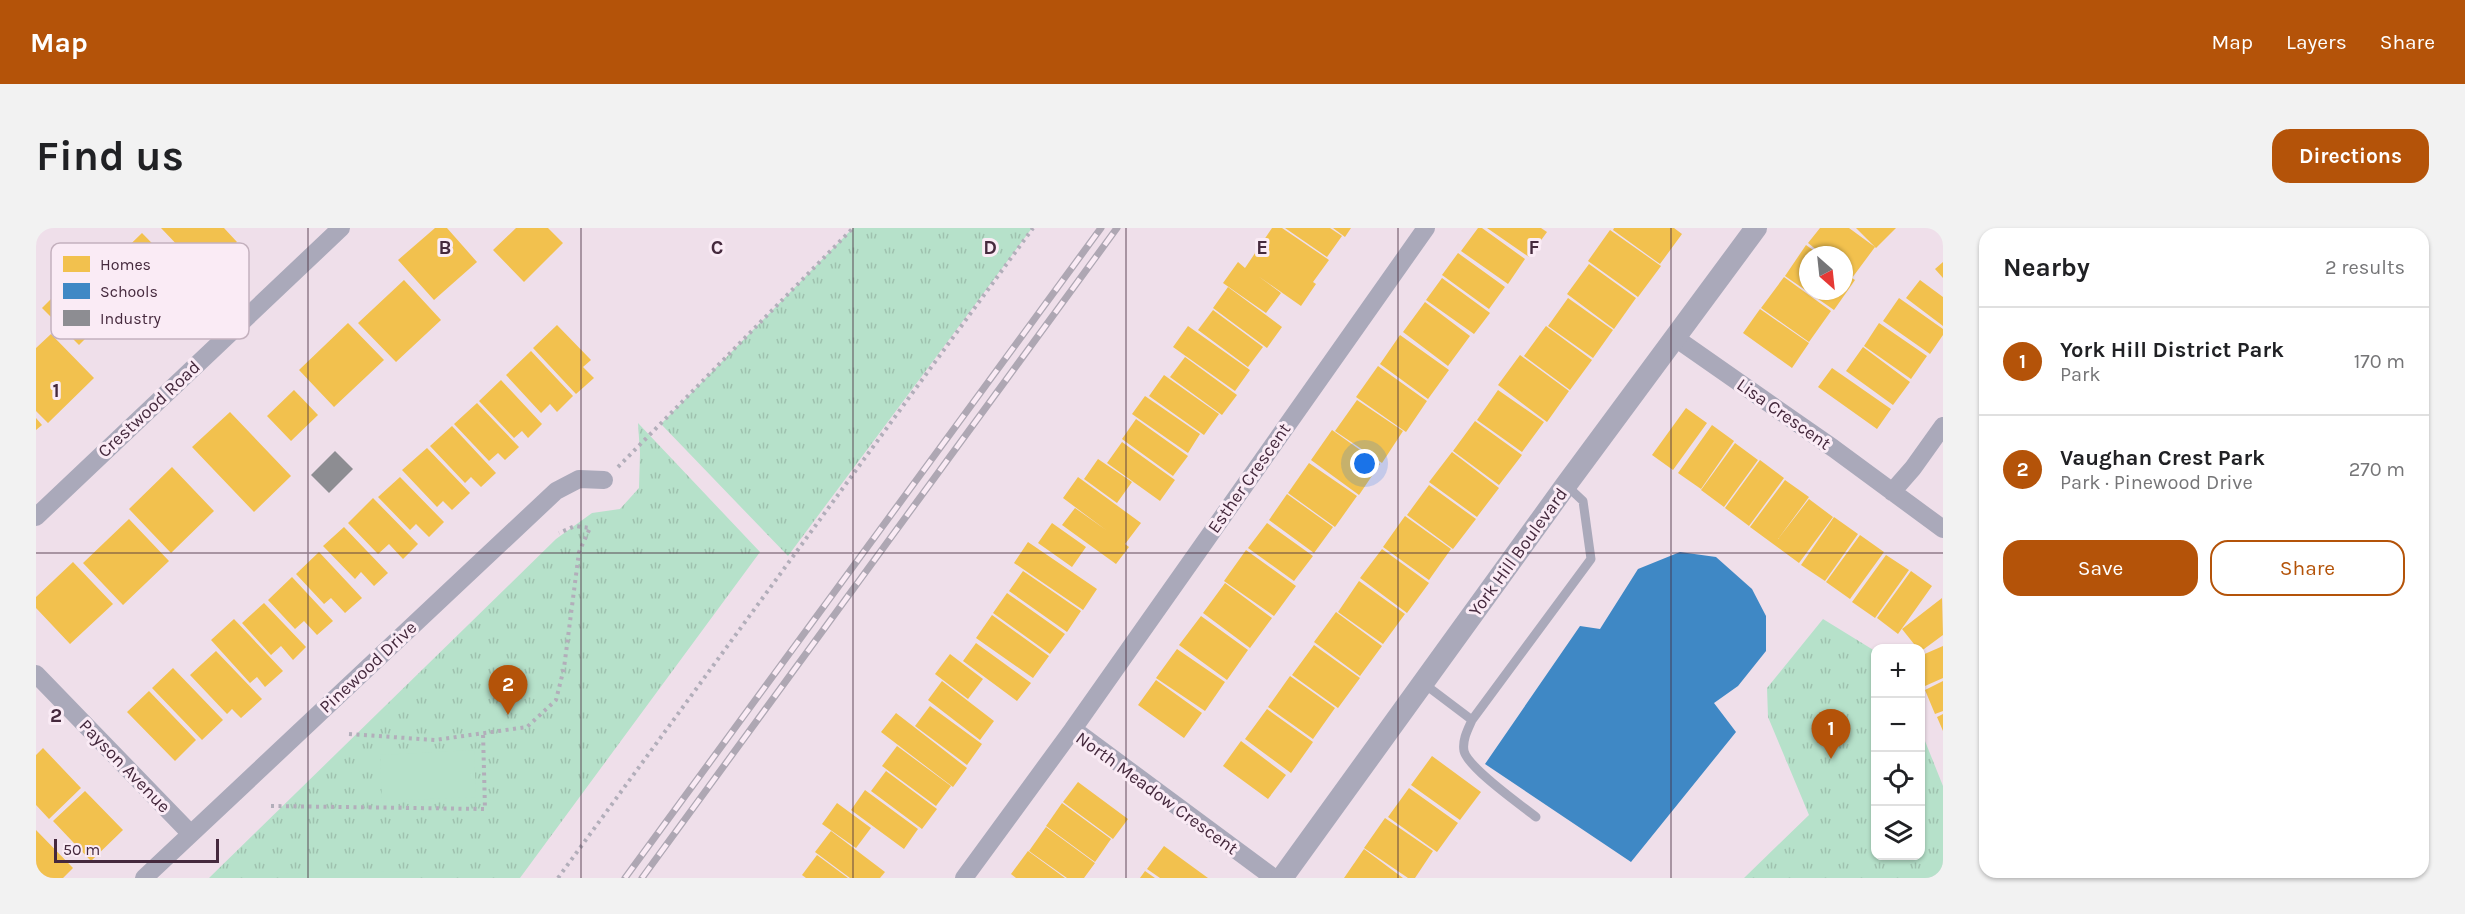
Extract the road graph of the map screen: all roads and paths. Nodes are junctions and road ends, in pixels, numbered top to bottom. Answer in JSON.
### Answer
{"nodes":[{"id":1,"x":341,"y":228,"type":"edge"},
{"id":2,"x":854,"y":228,"type":"edge"},
{"id":3,"x":1033,"y":228,"type":"edge"},
{"id":4,"x":1426,"y":228,"type":"edge"},
{"id":5,"x":1756,"y":228,"type":"edge"},
{"id":6,"x":249,"y":315,"type":"edge"},
{"id":7,"x":1674,"y":338,"type":"junction"},
{"id":8,"x":224,"y":339,"type":"edge"},
{"id":9,"x":1943,"y":426,"type":"edge"},
{"id":10,"x":604,"y":480,"type":"joint"},
{"id":11,"x":1566,"y":485,"type":"junction"},
{"id":12,"x":1892,"y":492,"type":"junction"},
{"id":13,"x":36,"y":517,"type":"edge"},
{"id":14,"x":1943,"y":529,"type":"edge"},
{"id":15,"x":560,"y":533,"type":"dead end"},
{"id":16,"x":36,"y":674,"type":"edge"},
{"id":17,"x":1423,"y":683,"type":"junction"},
{"id":18,"x":1472,"y":720,"type":"junction"},
{"id":19,"x":1073,"y":729,"type":"junction"},
{"id":20,"x":483,"y":733,"type":"junction"},
{"id":21,"x":349,"y":734,"type":"dead end"},
{"id":22,"x":271,"y":806,"type":"dead end"},
{"id":23,"x":1536,"y":817,"type":"dead end"},
{"id":24,"x":190,"y":833,"type":"junction"},
{"id":25,"x":144,"y":878,"type":"edge"},
{"id":26,"x":558,"y":878,"type":"edge"},
{"id":27,"x":964,"y":878,"type":"edge"},
{"id":28,"x":1274,"y":878,"type":"edge"},
{"id":29,"x":1282,"y":878,"type":"edge"}],
"edges":[{"from":1,"to":6,"type":"street","name":"Crestwood Road"},
{"from":2,"to":10,"type":"path"},
{"from":3,"to":26,"type":"path"},
{"from":4,"to":19,"type":"street","name":"Esther Crescent"},
{"from":5,"to":7,"type":"street","name":"York Hill Boulevard"},
{"from":7,"to":11,"type":"street","name":"York Hill Boulevard"},
{"from":7,"to":12,"type":"street","name":"Lisa Crescent"},
{"from":8,"to":13,"type":"street","name":"Crestwood Road"},
{"from":9,"to":12,"type":"street"},
{"from":10,"to":24,"type":"street","name":"Pinewood Drive"},
{"from":11,"to":17,"type":"street","name":"York Hill Boulevard"},
{"from":11,"to":18,"type":"lane"},
{"from":12,"to":14,"type":"street","name":"Lisa Crescent"},
{"from":15,"to":20,"type":"path"},
{"from":16,"to":24,"type":"street","name":"Payson Avenue"},
{"from":17,"to":18,"type":"lane"},
{"from":17,"to":29,"type":"street","name":"York Hill Boulevard"},
{"from":18,"to":23,"type":"lane"},
{"from":19,"to":27,"type":"street","name":"North Meadow Crescent"},
{"from":19,"to":28,"type":"street","name":"North Meadow Crescent"},
{"from":20,"to":21,"type":"path"},
{"from":20,"to":22,"type":"path"},
{"from":24,"to":25,"type":"street","name":"Pinewood Drive"}]}
